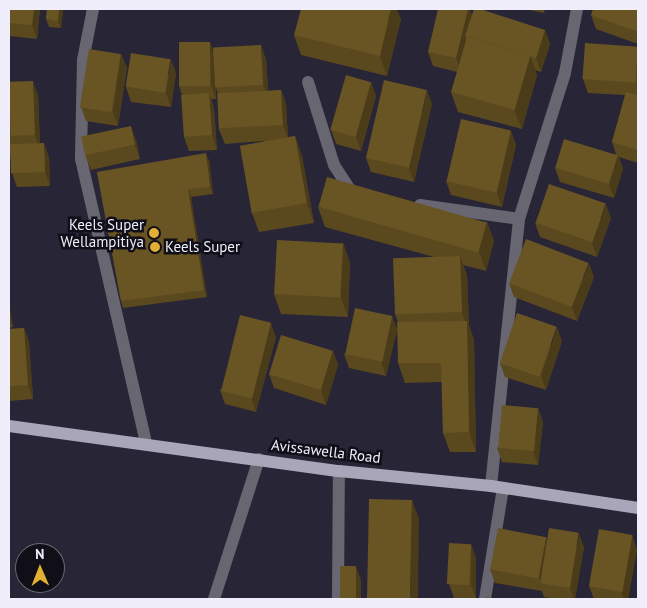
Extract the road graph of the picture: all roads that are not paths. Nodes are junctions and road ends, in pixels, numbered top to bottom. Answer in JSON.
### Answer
{"nodes":[{"id":1,"x":93,"y":9,"type":"edge"},
{"id":2,"x":577,"y":9,"type":"edge"},
{"id":3,"x":308,"y":82,"type":"dead end"},
{"id":4,"x":364,"y":198,"type":"edge"},
{"id":5,"x":403,"y":203,"type":"edge"},
{"id":6,"x":520,"y":219,"type":"junction"},
{"id":7,"x":9,"y":426,"type":"edge"},
{"id":8,"x":146,"y":442,"type":"junction"},
{"id":9,"x":260,"y":459,"type":"junction"},
{"id":10,"x":339,"y":471,"type":"junction"},
{"id":11,"x":497,"y":487,"type":"junction"},
{"id":12,"x":638,"y":508,"type":"edge"},
{"id":13,"x":214,"y":599,"type":"edge"},
{"id":14,"x":338,"y":599,"type":"edge"},
{"id":15,"x":486,"y":599,"type":"edge"}],
"edges":[{"from":1,"to":8,"type":"street"},
{"from":2,"to":6,"type":"street"},
{"from":3,"to":4,"type":"street"},
{"from":5,"to":6,"type":"street"},
{"from":6,"to":11,"type":"street"},
{"from":7,"to":8,"type":"main road","name":"Avissawella Road"},
{"from":8,"to":9,"type":"main road","name":"Avissawella Road"},
{"from":9,"to":10,"type":"main road","name":"Avissawella Road"},
{"from":9,"to":13,"type":"street"},
{"from":10,"to":11,"type":"main road","name":"Avissawella Road"},
{"from":10,"to":14,"type":"street"},
{"from":11,"to":12,"type":"main road","name":"Avissawella Road"},
{"from":11,"to":15,"type":"street"}]}
